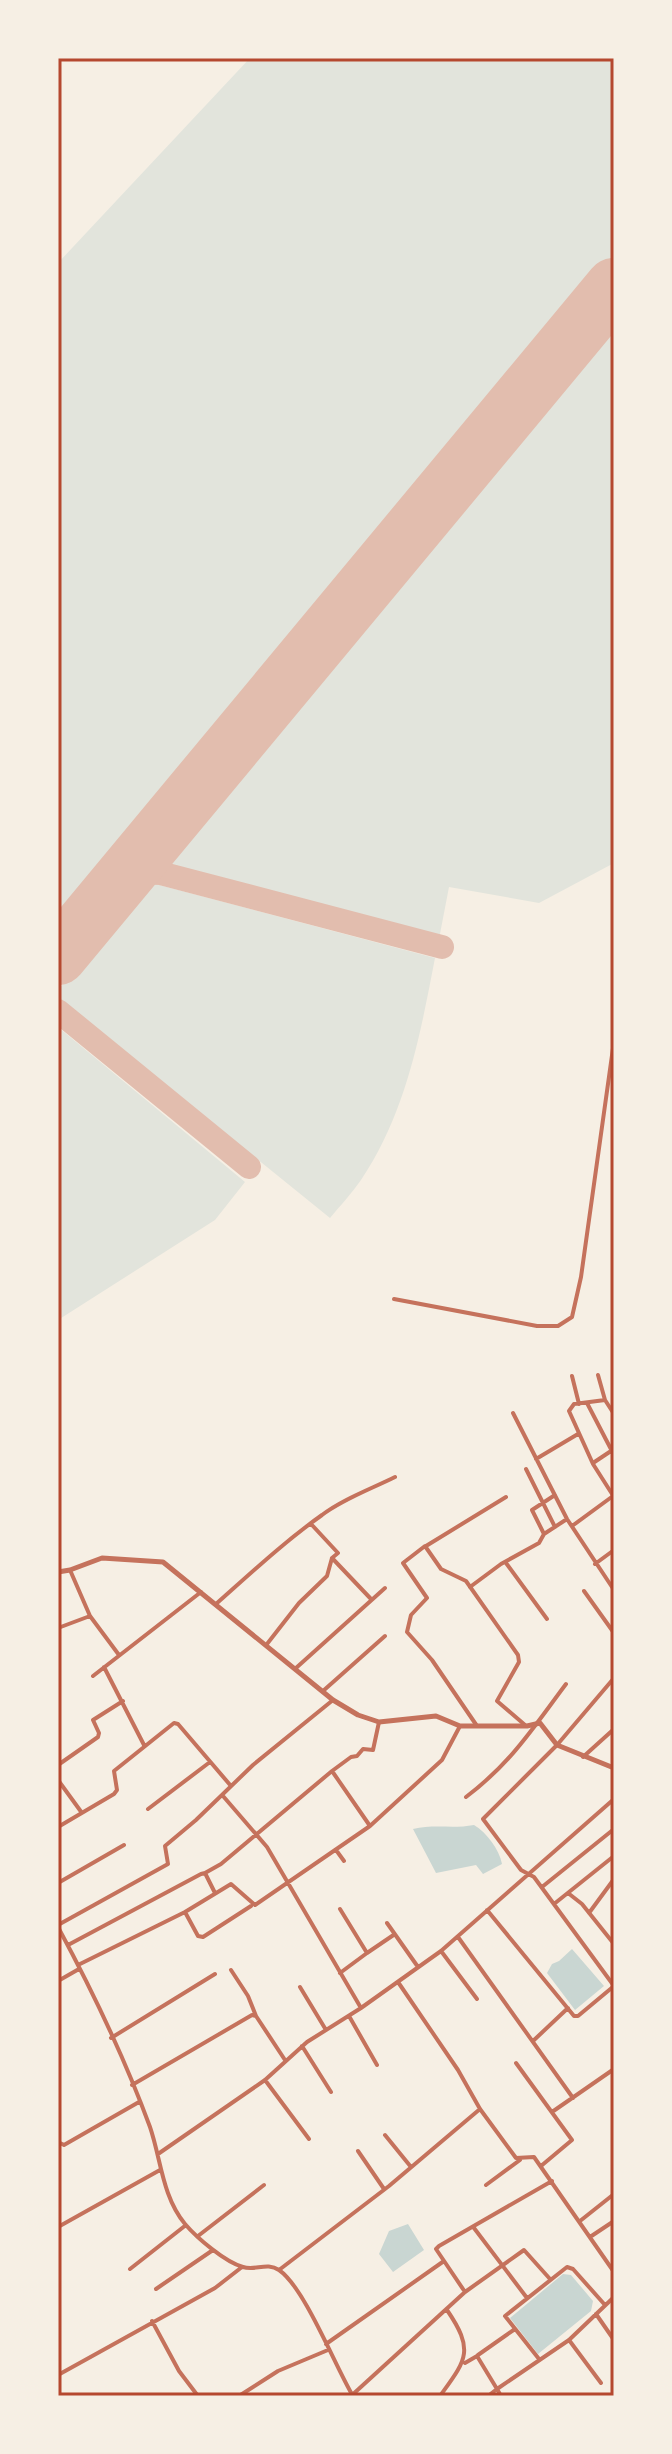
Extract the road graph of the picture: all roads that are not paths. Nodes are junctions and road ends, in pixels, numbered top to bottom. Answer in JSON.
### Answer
{"nodes":[{"id":1,"x":614,"y":1041,"type":"edge"},
{"id":2,"x":394,"y":1299,"type":"dead end"},
{"id":3,"x":598,"y":1375,"type":"dead end"},
{"id":4,"x":572,"y":1376,"type":"dead end"},
{"id":5,"x":605,"y":1400,"type":"junction"},
{"id":6,"x":587,"y":1403,"type":"junction"},
{"id":7,"x":579,"y":1404,"type":"junction"},
{"id":8,"x":513,"y":1413,"type":"dead end"},
{"id":9,"x":614,"y":1414,"type":"edge"},
{"id":10,"x":578,"y":1434,"type":"junction"},
{"id":11,"x":613,"y":1452,"type":"edge"},
{"id":12,"x":536,"y":1459,"type":"junction"},
{"id":13,"x":593,"y":1464,"type":"junction"},
{"id":14,"x":526,"y":1469,"type":"dead end"},
{"id":15,"x":395,"y":1477,"type":"dead end"},
{"id":16,"x":555,"y":1495,"type":"junction"},
{"id":17,"x":614,"y":1496,"type":"edge"},
{"id":18,"x":506,"y":1497,"type":"dead end"},
{"id":19,"x":543,"y":1502,"type":"junction"},
{"id":20,"x":567,"y":1519,"type":"junction"},
{"id":21,"x":311,"y":1524,"type":"junction"},
{"id":22,"x":572,"y":1526,"type":"junction"},
{"id":23,"x":555,"y":1527,"type":"junction"},
{"id":24,"x":544,"y":1534,"type":"junction"},
{"id":25,"x":425,"y":1546,"type":"junction"},
{"id":26,"x":614,"y":1550,"type":"edge"},
{"id":27,"x":332,"y":1558,"type":"junction"},
{"id":28,"x":506,"y":1562,"type":"junction"},
{"id":29,"x":595,"y":1564,"type":"junction"},
{"id":30,"x":70,"y":1570,"type":"junction"},
{"id":31,"x":58,"y":1572,"type":"edge"},
{"id":32,"x":470,"y":1587,"type":"junction"},
{"id":33,"x":385,"y":1588,"type":"dead end"},
{"id":34,"x":614,"y":1590,"type":"edge"},
{"id":35,"x":584,"y":1591,"type":"dead end"},
{"id":36,"x":201,"y":1592,"type":"junction"},
{"id":37,"x":371,"y":1599,"type":"junction"},
{"id":38,"x":216,"y":1604,"type":"junction"},
{"id":39,"x":90,"y":1616,"type":"junction"},
{"id":40,"x":547,"y":1619,"type":"dead end"},
{"id":41,"x":58,"y":1628,"type":"edge"},
{"id":42,"x":614,"y":1633,"type":"edge"},
{"id":43,"x":385,"y":1636,"type":"dead end"},
{"id":44,"x":267,"y":1644,"type":"junction"},
{"id":45,"x":119,"y":1655,"type":"junction"},
{"id":46,"x":104,"y":1667,"type":"junction"},
{"id":47,"x":296,"y":1668,"type":"junction"},
{"id":48,"x":93,"y":1676,"type":"dead end"},
{"id":49,"x":614,"y":1678,"type":"edge"},
{"id":50,"x":566,"y":1684,"type":"dead end"},
{"id":51,"x":323,"y":1691,"type":"junction"},
{"id":52,"x":333,"y":1700,"type":"junction"},
{"id":53,"x":123,"y":1701,"type":"junction"},
{"id":54,"x":379,"y":1722,"type":"junction"},
{"id":55,"x":540,"y":1723,"type":"junction"},
{"id":56,"x":460,"y":1726,"type":"junction"},
{"id":57,"x":477,"y":1726,"type":"junction"},
{"id":58,"x":527,"y":1726,"type":"junction"},
{"id":59,"x":614,"y":1729,"type":"edge"},
{"id":60,"x":144,"y":1745,"type":"junction"},
{"id":61,"x":557,"y":1745,"type":"junction"},
{"id":62,"x":583,"y":1757,"type":"junction"},
{"id":63,"x":614,"y":1759,"type":"edge"},
{"id":64,"x":210,"y":1761,"type":"junction"},
{"id":65,"x":58,"y":1765,"type":"edge"},
{"id":66,"x":610,"y":1767,"type":"edge"},
{"id":67,"x":332,"y":1771,"type":"junction"},
{"id":68,"x":58,"y":1780,"type":"edge"},
{"id":69,"x":232,"y":1787,"type":"junction"},
{"id":70,"x":221,"y":1797,"type":"junction"},
{"id":71,"x":466,"y":1797,"type":"dead end"},
{"id":72,"x":614,"y":1799,"type":"edge"},
{"id":73,"x":148,"y":1809,"type":"dead end"},
{"id":74,"x":82,"y":1813,"type":"junction"},
{"id":75,"x":370,"y":1826,"type":"junction"},
{"id":76,"x":58,"y":1827,"type":"edge"},
{"id":77,"x":614,"y":1829,"type":"edge"},
{"id":78,"x":258,"y":1834,"type":"junction"},
{"id":79,"x":124,"y":1845,"type":"dead end"},
{"id":80,"x":336,"y":1850,"type":"junction"},
{"id":81,"x":614,"y":1856,"type":"edge"},
{"id":82,"x":344,"y":1861,"type":"dead end"},
{"id":83,"x":205,"y":1873,"type":"junction"},
{"id":84,"x":528,"y":1873,"type":"junction"},
{"id":85,"x":614,"y":1879,"type":"edge"},
{"id":86,"x":58,"y":1883,"type":"edge"},
{"id":87,"x":290,"y":1883,"type":"junction"},
{"id":88,"x":542,"y":1887,"type":"junction"},
{"id":89,"x":215,"y":1893,"type":"junction"},
{"id":90,"x":568,"y":1893,"type":"junction"},
{"id":91,"x":554,"y":1904,"type":"junction"},
{"id":92,"x":252,"y":1905,"type":"junction"},
{"id":93,"x":340,"y":1909,"type":"dead end"},
{"id":94,"x":487,"y":1910,"type":"junction"},
{"id":95,"x":185,"y":1912,"type":"junction"},
{"id":96,"x":589,"y":1913,"type":"junction"},
{"id":97,"x":387,"y":1923,"type":"dead end"},
{"id":98,"x":58,"y":1926,"type":"edge"},
{"id":99,"x":395,"y":1934,"type":"junction"},
{"id":100,"x":458,"y":1937,"type":"junction"},
{"id":101,"x":614,"y":1944,"type":"edge"},
{"id":102,"x":68,"y":1945,"type":"junction"},
{"id":103,"x":441,"y":1951,"type":"junction"},
{"id":104,"x":367,"y":1953,"type":"junction"},
{"id":105,"x":78,"y":1967,"type":"junction"},
{"id":106,"x":418,"y":1967,"type":"junction"},
{"id":107,"x":231,"y":1970,"type":"dead end"},
{"id":108,"x":339,"y":1973,"type":"junction"},
{"id":109,"x":215,"y":1974,"type":"dead end"},
{"id":110,"x":58,"y":1981,"type":"edge"},
{"id":111,"x":400,"y":1981,"type":"junction"},
{"id":112,"x":614,"y":1986,"type":"edge"},
{"id":113,"x":300,"y":1987,"type":"dead end"},
{"id":114,"x":477,"y":1999,"type":"dead end"},
{"id":115,"x":568,"y":2008,"type":"junction"},
{"id":116,"x":359,"y":2009,"type":"junction"},
{"id":117,"x":256,"y":2016,"type":"junction"},
{"id":118,"x":349,"y":2016,"type":"junction"},
{"id":119,"x":326,"y":2030,"type":"junction"},
{"id":120,"x":111,"y":2038,"type":"junction"},
{"id":121,"x":533,"y":2041,"type":"junction"},
{"id":122,"x":302,"y":2045,"type":"junction"},
{"id":123,"x":285,"y":2060,"type":"junction"},
{"id":124,"x":516,"y":2063,"type":"dead end"},
{"id":125,"x":377,"y":2065,"type":"dead end"},
{"id":126,"x":614,"y":2069,"type":"edge"},
{"id":127,"x":265,"y":2080,"type":"junction"},
{"id":128,"x":132,"y":2085,"type":"junction"},
{"id":129,"x":331,"y":2092,"type":"dead end"},
{"id":130,"x":573,"y":2098,"type":"junction"},
{"id":131,"x":139,"y":2102,"type":"junction"},
{"id":132,"x":480,"y":2109,"type":"junction"},
{"id":133,"x":552,"y":2112,"type":"junction"},
{"id":134,"x":385,"y":2135,"type":"dead end"},
{"id":135,"x":309,"y":2139,"type":"dead end"},
{"id":136,"x":58,"y":2142,"type":"edge"},
{"id":137,"x":358,"y":2151,"type":"dead end"},
{"id":138,"x":158,"y":2154,"type":"junction"},
{"id":139,"x":520,"y":2160,"type":"junction"},
{"id":140,"x":541,"y":2166,"type":"junction"},
{"id":141,"x":411,"y":2167,"type":"junction"},
{"id":142,"x":160,"y":2170,"type":"junction"},
{"id":143,"x":552,"y":2181,"type":"junction"},
{"id":144,"x":264,"y":2185,"type":"dead end"},
{"id":145,"x":486,"y":2185,"type":"dead end"},
{"id":146,"x":384,"y":2189,"type":"junction"},
{"id":147,"x":614,"y":2194,"type":"edge"},
{"id":148,"x":580,"y":2221,"type":"junction"},
{"id":149,"x":614,"y":2221,"type":"edge"},
{"id":150,"x":186,"y":2225,"type":"junction"},
{"id":151,"x":58,"y":2227,"type":"edge"},
{"id":152,"x":474,"y":2228,"type":"junction"},
{"id":153,"x":198,"y":2236,"type":"junction"},
{"id":154,"x":590,"y":2237,"type":"junction"},
{"id":155,"x":214,"y":2249,"type":"junction"},
{"id":156,"x":444,"y":2261,"type":"junction"},
{"id":157,"x":612,"y":2263,"type":"edge"},
{"id":158,"x":242,"y":2267,"type":"junction"},
{"id":159,"x":502,"y":2267,"type":"junction"},
{"id":160,"x":130,"y":2269,"type":"dead end"},
{"id":161,"x":279,"y":2270,"type":"junction"},
{"id":162,"x":614,"y":2272,"type":"edge"},
{"id":163,"x":550,"y":2279,"type":"junction"},
{"id":164,"x":156,"y":2289,"type":"dead end"},
{"id":165,"x":465,"y":2292,"type":"junction"},
{"id":166,"x":614,"y":2297,"type":"edge"},
{"id":167,"x":527,"y":2298,"type":"junction"},
{"id":168,"x":605,"y":2305,"type":"junction"},
{"id":169,"x":446,"y":2310,"type":"junction"},
{"id":170,"x":596,"y":2314,"type":"junction"},
{"id":171,"x":152,"y":2321,"type":"junction"},
{"id":172,"x":515,"y":2329,"type":"junction"},
{"id":173,"x":569,"y":2340,"type":"junction"},
{"id":174,"x":614,"y":2340,"type":"edge"},
{"id":175,"x":327,"y":2347,"type":"junction"},
{"id":176,"x":477,"y":2356,"type":"junction"},
{"id":177,"x":539,"y":2359,"type":"junction"},
{"id":178,"x":463,"y":2364,"type":"junction"},
{"id":179,"x":58,"y":2375,"type":"edge"},
{"id":180,"x":601,"y":2383,"type":"dead end"},
{"id":181,"x":497,"y":2389,"type":"junction"},
{"id":182,"x":198,"y":2396,"type":"edge"},
{"id":183,"x":239,"y":2396,"type":"edge"},
{"id":184,"x":352,"y":2396,"type":"edge"},
{"id":185,"x":440,"y":2396,"type":"edge"},
{"id":186,"x":488,"y":2396,"type":"edge"},
{"id":187,"x":501,"y":2396,"type":"edge"}],
"edges":[{"from":1,"to":2,"type":"street"},
{"from":3,"to":5,"type":"street"},
{"from":4,"to":7,"type":"street"},
{"from":5,"to":6,"type":"street"},
{"from":5,"to":9,"type":"street"},
{"from":6,"to":7,"type":"street"},
{"from":6,"to":11,"type":"street"},
{"from":7,"to":10,"type":"street"},
{"from":8,"to":12,"type":"street"},
{"from":10,"to":12,"type":"street"},
{"from":10,"to":13,"type":"street"},
{"from":11,"to":13,"type":"street"},
{"from":12,"to":16,"type":"street"},
{"from":13,"to":17,"type":"street"},
{"from":14,"to":19,"type":"street"},
{"from":15,"to":21,"type":"street"},
{"from":16,"to":19,"type":"street"},
{"from":16,"to":20,"type":"street"},
{"from":17,"to":22,"type":"street"},
{"from":18,"to":25,"type":"street"},
{"from":19,"to":23,"type":"street"},
{"from":19,"to":24,"type":"street"},
{"from":20,"to":22,"type":"street"},
{"from":20,"to":23,"type":"street"},
{"from":21,"to":27,"type":"street"},
{"from":21,"to":38,"type":"street"},
{"from":22,"to":29,"type":"street"},
{"from":23,"to":24,"type":"street"},
{"from":24,"to":28,"type":"street"},
{"from":25,"to":32,"type":"street"},
{"from":25,"to":57,"type":"street"},
{"from":26,"to":29,"type":"street"},
{"from":27,"to":37,"type":"street"},
{"from":27,"to":44,"type":"street"},
{"from":28,"to":32,"type":"street"},
{"from":28,"to":40,"type":"street"},
{"from":29,"to":34,"type":"street"},
{"from":30,"to":31,"type":"street"},
{"from":30,"to":36,"type":"street"},
{"from":30,"to":39,"type":"street"},
{"from":32,"to":58,"type":"street"},
{"from":33,"to":37,"type":"street"},
{"from":35,"to":42,"type":"street"},
{"from":36,"to":38,"type":"street"},
{"from":36,"to":45,"type":"street"},
{"from":37,"to":47,"type":"street"},
{"from":38,"to":44,"type":"street"},
{"from":39,"to":41,"type":"street"},
{"from":39,"to":45,"type":"street"},
{"from":43,"to":51,"type":"street"},
{"from":44,"to":47,"type":"street"},
{"from":45,"to":46,"type":"street"},
{"from":46,"to":48,"type":"street"},
{"from":46,"to":53,"type":"street"},
{"from":47,"to":51,"type":"street"},
{"from":49,"to":61,"type":"street"},
{"from":50,"to":55,"type":"street"},
{"from":51,"to":52,"type":"street"},
{"from":52,"to":54,"type":"street"},
{"from":52,"to":69,"type":"street"},
{"from":53,"to":60,"type":"street"},
{"from":53,"to":65,"type":"street"},
{"from":54,"to":56,"type":"street"},
{"from":54,"to":67,"type":"street"},
{"from":55,"to":58,"type":"street"},
{"from":55,"to":61,"type":"street"},
{"from":55,"to":71,"type":"street"},
{"from":56,"to":57,"type":"street"},
{"from":56,"to":75,"type":"street"},
{"from":57,"to":58,"type":"street"},
{"from":59,"to":62,"type":"street"},
{"from":60,"to":64,"type":"street"},
{"from":60,"to":74,"type":"street"},
{"from":61,"to":62,"type":"street"},
{"from":61,"to":84,"type":"street"},
{"from":62,"to":66,"type":"street"},
{"from":63,"to":66,"type":"street"},
{"from":64,"to":69,"type":"street"},
{"from":64,"to":73,"type":"street"},
{"from":67,"to":75,"type":"street"},
{"from":67,"to":78,"type":"street"},
{"from":68,"to":74,"type":"street"},
{"from":69,"to":70,"type":"street"},
{"from":70,"to":78,"type":"street"},
{"from":70,"to":98,"type":"street"},
{"from":72,"to":84,"type":"street"},
{"from":74,"to":76,"type":"street"},
{"from":75,"to":80,"type":"street"},
{"from":77,"to":88,"type":"street"},
{"from":78,"to":83,"type":"street"},
{"from":78,"to":87,"type":"street"},
{"from":79,"to":86,"type":"street"},
{"from":80,"to":82,"type":"street"},
{"from":80,"to":87,"type":"street"},
{"from":81,"to":90,"type":"street"},
{"from":83,"to":89,"type":"street"},
{"from":83,"to":102,"type":"street"},
{"from":84,"to":88,"type":"street"},
{"from":84,"to":94,"type":"street"},
{"from":85,"to":96,"type":"street"},
{"from":87,"to":92,"type":"street"},
{"from":87,"to":108,"type":"street"},
{"from":88,"to":91,"type":"street"},
{"from":89,"to":92,"type":"street"},
{"from":89,"to":95,"type":"street"},
{"from":90,"to":91,"type":"street"},
{"from":90,"to":96,"type":"street"},
{"from":91,"to":112,"type":"street"},
{"from":92,"to":95,"type":"street"},
{"from":93,"to":104,"type":"street"},
{"from":94,"to":100,"type":"street"},
{"from":94,"to":115,"type":"street"},
{"from":95,"to":105,"type":"street"},
{"from":96,"to":101,"type":"street"},
{"from":97,"to":99,"type":"street"},
{"from":98,"to":102,"type":"street"},
{"from":99,"to":104,"type":"street"},
{"from":99,"to":106,"type":"street"},
{"from":100,"to":103,"type":"street"},
{"from":100,"to":121,"type":"street"},
{"from":102,"to":105,"type":"street"},
{"from":103,"to":106,"type":"street"},
{"from":103,"to":114,"type":"street"},
{"from":104,"to":108,"type":"street"},
{"from":105,"to":110,"type":"street"},
{"from":105,"to":120,"type":"street"},
{"from":106,"to":111,"type":"street"},
{"from":107,"to":117,"type":"street"},
{"from":108,"to":116,"type":"street"},
{"from":109,"to":120,"type":"street"},
{"from":111,"to":116,"type":"street"},
{"from":111,"to":132,"type":"street"},
{"from":112,"to":115,"type":"street"},
{"from":113,"to":119,"type":"street"},
{"from":115,"to":121,"type":"street"},
{"from":116,"to":118,"type":"street"},
{"from":117,"to":123,"type":"street"},
{"from":117,"to":128,"type":"street"},
{"from":118,"to":119,"type":"street"},
{"from":118,"to":125,"type":"street"},
{"from":119,"to":122,"type":"street"},
{"from":120,"to":128,"type":"street"},
{"from":121,"to":130,"type":"street"},
{"from":122,"to":123,"type":"street"},
{"from":122,"to":129,"type":"street"},
{"from":123,"to":127,"type":"street"},
{"from":124,"to":133,"type":"street"},
{"from":126,"to":130,"type":"street"},
{"from":127,"to":135,"type":"street"},
{"from":127,"to":138,"type":"street"},
{"from":128,"to":131,"type":"street"},
{"from":130,"to":133,"type":"street"},
{"from":131,"to":136,"type":"street"},
{"from":131,"to":138,"type":"street"},
{"from":132,"to":139,"type":"street"},
{"from":132,"to":141,"type":"street"},
{"from":133,"to":140,"type":"street"},
{"from":134,"to":141,"type":"street"},
{"from":137,"to":146,"type":"street"},
{"from":138,"to":142,"type":"street"},
{"from":139,"to":140,"type":"street"},
{"from":139,"to":145,"type":"street"},
{"from":140,"to":143,"type":"street"},
{"from":141,"to":146,"type":"street"},
{"from":142,"to":150,"type":"street"},
{"from":142,"to":151,"type":"street"},
{"from":143,"to":148,"type":"street"},
{"from":143,"to":152,"type":"street"},
{"from":144,"to":153,"type":"street"},
{"from":146,"to":161,"type":"street"},
{"from":147,"to":148,"type":"street"},
{"from":148,"to":154,"type":"street"},
{"from":149,"to":154,"type":"street"},
{"from":150,"to":153,"type":"street"},
{"from":150,"to":160,"type":"street"},
{"from":152,"to":156,"type":"street"},
{"from":152,"to":159,"type":"street"},
{"from":153,"to":155,"type":"street"},
{"from":154,"to":157,"type":"street"},
{"from":155,"to":158,"type":"street"},
{"from":155,"to":164,"type":"street"},
{"from":156,"to":165,"type":"street"},
{"from":156,"to":175,"type":"street"},
{"from":157,"to":162,"type":"street"},
{"from":158,"to":161,"type":"street"},
{"from":158,"to":171,"type":"street"},
{"from":159,"to":163,"type":"street"},
{"from":159,"to":165,"type":"street"},
{"from":159,"to":167,"type":"street"},
{"from":161,"to":175,"type":"street"},
{"from":163,"to":167,"type":"street"},
{"from":163,"to":168,"type":"street"},
{"from":165,"to":169,"type":"street"},
{"from":166,"to":168,"type":"street"},
{"from":167,"to":172,"type":"street"},
{"from":168,"to":170,"type":"street"},
{"from":169,"to":178,"type":"street"},
{"from":169,"to":184,"type":"street"},
{"from":170,"to":173,"type":"street"},
{"from":170,"to":174,"type":"street"},
{"from":171,"to":179,"type":"street"},
{"from":171,"to":182,"type":"street"},
{"from":172,"to":176,"type":"street"},
{"from":172,"to":177,"type":"street"},
{"from":173,"to":177,"type":"street"},
{"from":173,"to":180,"type":"street"},
{"from":175,"to":183,"type":"street"},
{"from":175,"to":184,"type":"street"},
{"from":176,"to":178,"type":"street"},
{"from":176,"to":181,"type":"street"},
{"from":177,"to":181,"type":"street"},
{"from":178,"to":185,"type":"street"},
{"from":181,"to":186,"type":"street"},
{"from":181,"to":187,"type":"street"}]}
